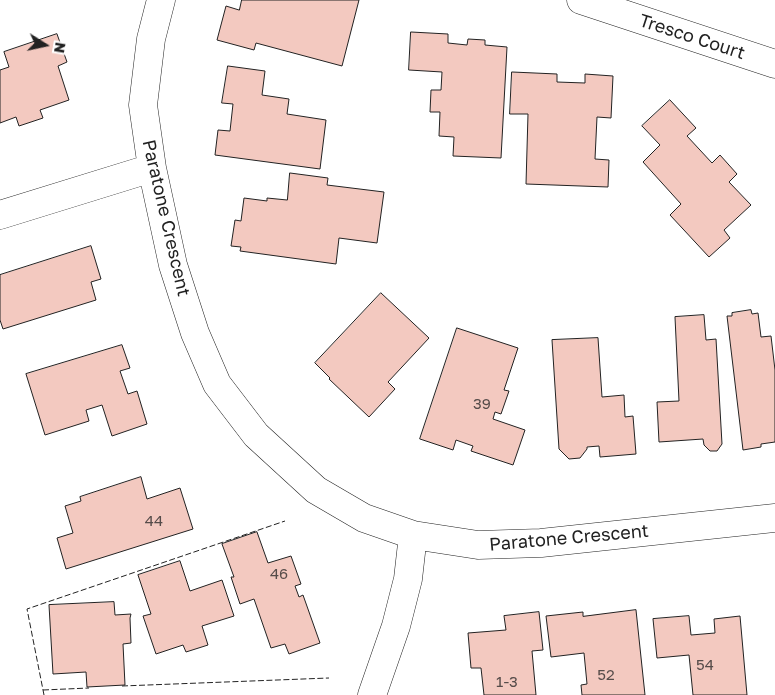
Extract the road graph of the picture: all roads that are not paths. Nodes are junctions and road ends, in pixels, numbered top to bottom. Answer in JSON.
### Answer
{"nodes":[{"id":1,"x":161,"y":0,"type":"edge"},
{"id":2,"x":581,"y":0,"type":"edge"},
{"id":3,"x":775,"y":64,"type":"edge"},
{"id":4,"x":152,"y":168,"type":"junction"},
{"id":5,"x":0,"y":215,"type":"edge"},
{"id":6,"x":775,"y":518,"type":"edge"},
{"id":7,"x":413,"y":535,"type":"junction"},
{"id":8,"x":372,"y":695,"type":"edge"}],
"edges":[{"from":1,"to":4,"type":"street","name":"Paratone Crescent"},
{"from":2,"to":3,"type":"street","name":"Tresco Court"},
{"from":4,"to":5,"type":"street"},
{"from":4,"to":7,"type":"street","name":"Paratone Crescent"},
{"from":6,"to":7,"type":"street","name":"Paratone Crescent"},
{"from":7,"to":8,"type":"street"}]}
